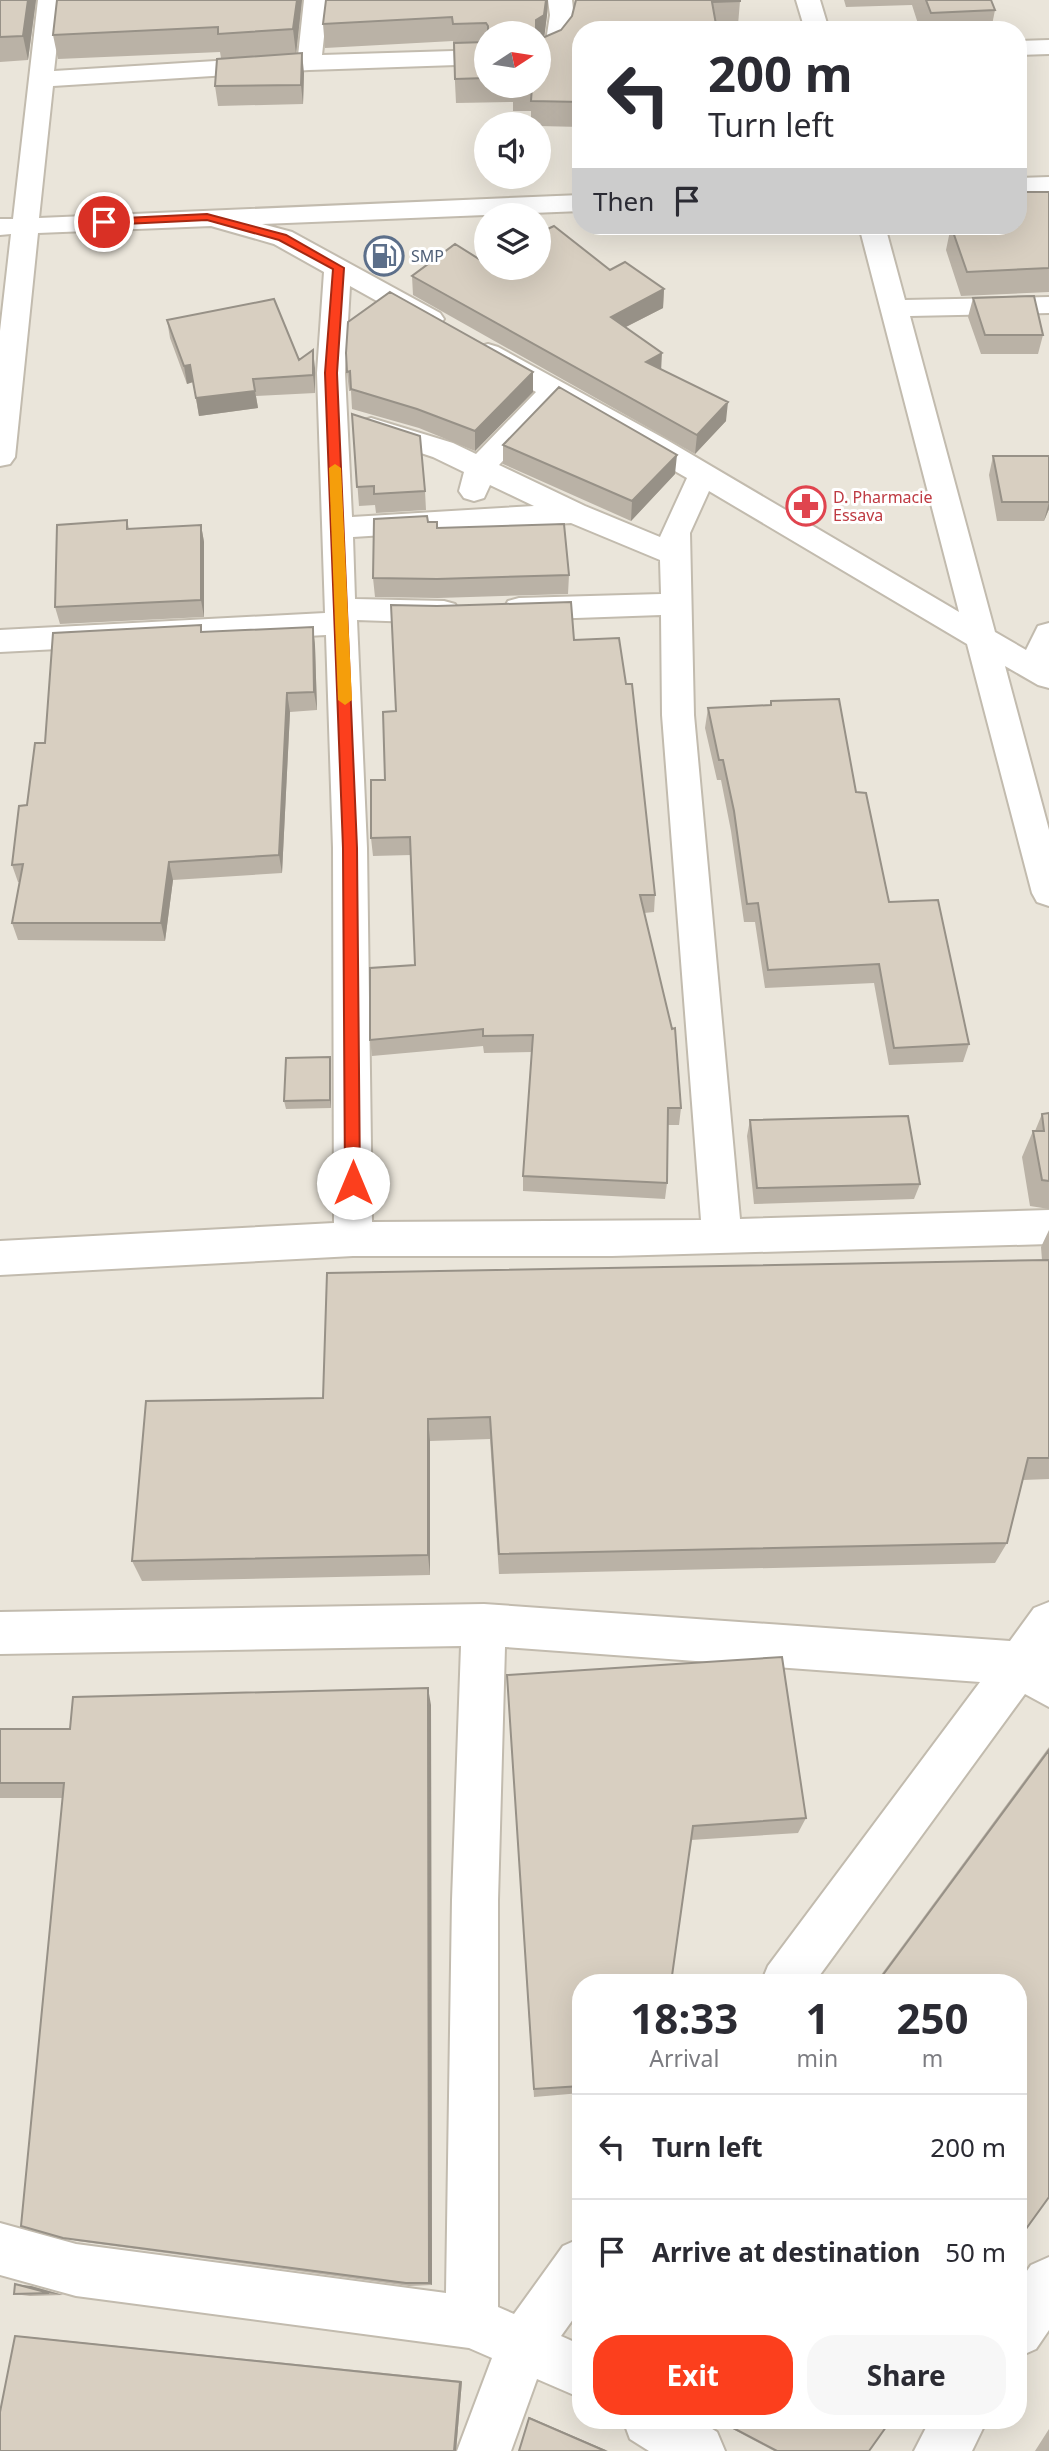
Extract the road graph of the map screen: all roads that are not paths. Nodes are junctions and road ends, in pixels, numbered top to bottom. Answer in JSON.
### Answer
{"nodes":[{"id":1,"x":50,"y":0,"type":"edge"},
{"id":2,"x":316,"y":0,"type":"edge"},
{"id":3,"x":560,"y":0,"type":"edge"},
{"id":4,"x":808,"y":0,"type":"edge"},
{"id":5,"x":814,"y":21,"type":"edge"},
{"id":6,"x":551,"y":47,"type":"edge"},
{"id":7,"x":1049,"y":47,"type":"edge"},
{"id":8,"x":1027,"y":48,"type":"edge"},
{"id":9,"x":474,"y":57,"type":"edge"},
{"id":10,"x":309,"y":63,"type":"junction"},
{"id":11,"x":41,"y":79,"type":"junction"},
{"id":12,"x":1049,"y":185,"type":"edge"},
{"id":13,"x":1027,"y":186,"type":"edge"},
{"id":14,"x":572,"y":203,"type":"edge"},
{"id":15,"x":207,"y":217,"type":"junction"},
{"id":16,"x":13,"y":227,"type":"edge"},
{"id":17,"x":874,"y":235,"type":"edge"},
{"id":18,"x":338,"y":268,"type":"junction"},
{"id":19,"x":1049,"y":306,"type":"edge"},
{"id":20,"x":893,"y":307,"type":"junction"},
{"id":21,"x":5,"y":368,"type":"edge"},
{"id":22,"x":554,"y":390,"type":"junction"},
{"id":23,"x":333,"y":415,"type":"junction"},
{"id":24,"x":0,"y":457,"type":"edge"},
{"id":25,"x":480,"y":468,"type":"junction"},
{"id":26,"x":702,"y":476,"type":"junction"},
{"id":27,"x":574,"y":513,"type":"junction"},
{"id":28,"x":466,"y":520,"type":"junction"},
{"id":29,"x":338,"y":528,"type":"junction"},
{"id":30,"x":676,"y":555,"type":"junction"},
{"id":31,"x":677,"y":604,"type":"junction"},
{"id":32,"x":342,"y":616,"type":"junction"},
{"id":33,"x":1049,"y":634,"type":"edge"},
{"id":34,"x":979,"y":637,"type":"junction"},
{"id":35,"x":0,"y":641,"type":"edge"},
{"id":36,"x":1041,"y":673,"type":"edge"},
{"id":37,"x":1049,"y":892,"type":"edge"},
{"id":38,"x":1049,"y":1227,"type":"edge"},
{"id":39,"x":722,"y":1237,"type":"junction"},
{"id":40,"x":353,"y":1239,"type":"junction"},
{"id":41,"x":0,"y":1258,"type":"edge"},
{"id":42,"x":1049,"y":1623,"type":"edge"},
{"id":43,"x":484,"y":1625,"type":"junction"},
{"id":44,"x":0,"y":1633,"type":"edge"},
{"id":45,"x":1035,"y":1674,"type":"edge"},
{"id":46,"x":792,"y":1974,"type":"edge"},
{"id":47,"x":0,"y":2249,"type":"edge"},
{"id":48,"x":572,"y":2277,"type":"edge"},
{"id":49,"x":1049,"y":2283,"type":"edge"},
{"id":50,"x":1027,"y":2316,"type":"edge"},
{"id":51,"x":472,"y":2322,"type":"junction"},
{"id":52,"x":523,"y":2346,"type":"junction"},
{"id":53,"x":572,"y":2368,"type":"edge"},
{"id":54,"x":663,"y":2429,"type":"edge"},
{"id":55,"x":955,"y":2429,"type":"edge"},
{"id":56,"x":484,"y":2451,"type":"edge"},
{"id":57,"x":698,"y":2451,"type":"edge"},
{"id":58,"x":941,"y":2451,"type":"edge"}],
"edges":[{"from":1,"to":11,"type":"street"},
{"from":2,"to":10,"type":"street"},
{"from":3,"to":6,"type":"street"},
{"from":4,"to":5,"type":"street"},
{"from":7,"to":8,"type":"street"},
{"from":9,"to":10,"type":"street"},
{"from":10,"to":11,"type":"street"},
{"from":11,"to":16,"type":"street"},
{"from":12,"to":13,"type":"street"},
{"from":14,"to":15,"type":"street"},
{"from":15,"to":16,"type":"street"},
{"from":15,"to":18,"type":"street"},
{"from":16,"to":21,"type":"street"},
{"from":17,"to":20,"type":"street"},
{"from":18,"to":22,"type":"street"},
{"from":18,"to":23,"type":"street"},
{"from":19,"to":20,"type":"street"},
{"from":20,"to":34,"type":"street"},
{"from":21,"to":24,"type":"street"},
{"from":22,"to":25,"type":"street"},
{"from":22,"to":26,"type":"street"},
{"from":23,"to":25,"type":"street"},
{"from":23,"to":29,"type":"street"},
{"from":25,"to":27,"type":"street"},
{"from":25,"to":28,"type":"street"},
{"from":26,"to":30,"type":"street"},
{"from":26,"to":34,"type":"street"},
{"from":27,"to":28,"type":"street"},
{"from":27,"to":30,"type":"street"},
{"from":28,"to":29,"type":"street"},
{"from":29,"to":32,"type":"street"},
{"from":30,"to":31,"type":"street"},
{"from":31,"to":32,"type":"street"},
{"from":31,"to":39,"type":"street"},
{"from":32,"to":35,"type":"street"},
{"from":32,"to":40,"type":"street"},
{"from":33,"to":36,"type":"street"},
{"from":34,"to":36,"type":"street"},
{"from":34,"to":37,"type":"street"},
{"from":38,"to":39,"type":"street"},
{"from":39,"to":40,"type":"street"},
{"from":40,"to":41,"type":"street"},
{"from":42,"to":45,"type":"street"},
{"from":43,"to":44,"type":"street"},
{"from":43,"to":45,"type":"street"},
{"from":43,"to":51,"type":"street"},
{"from":45,"to":46,"type":"street"},
{"from":47,"to":51,"type":"street"},
{"from":48,"to":52,"type":"street"},
{"from":49,"to":50,"type":"street"},
{"from":51,"to":52,"type":"street"},
{"from":52,"to":53,"type":"street"},
{"from":52,"to":56,"type":"street"},
{"from":54,"to":57,"type":"street"},
{"from":55,"to":58,"type":"street"}]}
